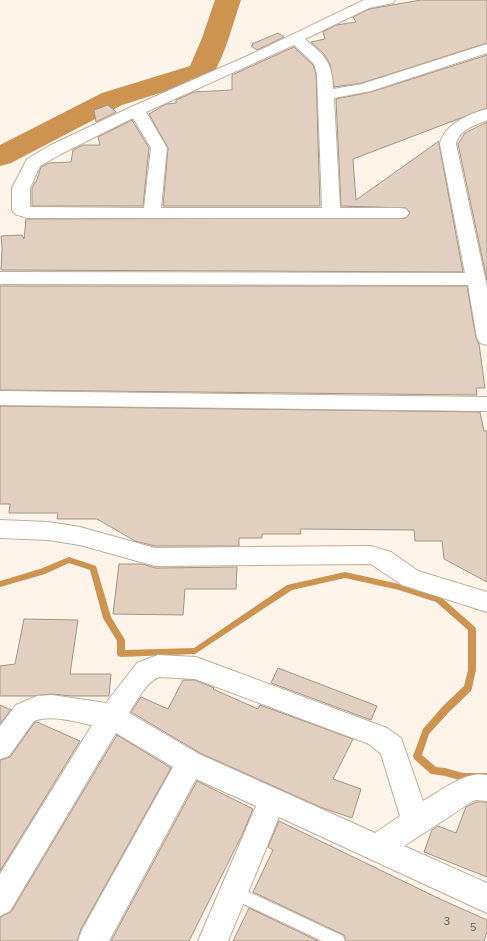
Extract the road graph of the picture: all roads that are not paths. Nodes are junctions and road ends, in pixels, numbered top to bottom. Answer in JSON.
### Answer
{"nodes":[{"id":1,"x":388,"y":0,"type":"edge"},
{"id":2,"x":294,"y":38,"type":"junction"},
{"id":3,"x":487,"y":48,"type":"edge"},
{"id":4,"x":325,"y":95,"type":"junction"},
{"id":5,"x":137,"y":110,"type":"junction"},
{"id":6,"x":487,"y":114,"type":"edge"},
{"id":7,"x":152,"y":212,"type":"junction"},
{"id":8,"x":331,"y":213,"type":"junction"},
{"id":9,"x":400,"y":213,"type":"dead end"},
{"id":10,"x":478,"y":250,"type":"edge"},
{"id":11,"x":0,"y":278,"type":"edge"},
{"id":12,"x":476,"y":279,"type":"junction"},
{"id":13,"x":487,"y":338,"type":"edge"},
{"id":14,"x":0,"y":398,"type":"edge"},
{"id":15,"x":487,"y":404,"type":"edge"},
{"id":16,"x":0,"y":529,"type":"edge"},
{"id":17,"x":487,"y":602,"type":"edge"},
{"id":18,"x":112,"y":716,"type":"junction"},
{"id":19,"x":0,"y":747,"type":"edge"},
{"id":20,"x":190,"y":763,"type":"junction"},
{"id":21,"x":487,"y":788,"type":"edge"},
{"id":22,"x":272,"y":800,"type":"junction"},
{"id":23,"x":416,"y":820,"type":"junction"},
{"id":24,"x":377,"y":848,"type":"junction"},
{"id":25,"x":233,"y":892,"type":"junction"},
{"id":26,"x":487,"y":898,"type":"edge"},
{"id":27,"x":0,"y":901,"type":"edge"},
{"id":28,"x":93,"y":941,"type":"edge"},
{"id":29,"x":213,"y":941,"type":"edge"},
{"id":30,"x":338,"y":941,"type":"edge"}],
"edges":[{"from":1,"to":2,"type":"street"},
{"from":2,"to":4,"type":"street"},
{"from":2,"to":5,"type":"street"},
{"from":3,"to":4,"type":"street"},
{"from":4,"to":8,"type":"street"},
{"from":5,"to":7,"type":"street"},
{"from":5,"to":7,"type":"street"},
{"from":6,"to":10,"type":"street"},
{"from":7,"to":8,"type":"street"},
{"from":8,"to":9,"type":"street"},
{"from":10,"to":12,"type":"street"},
{"from":11,"to":12,"type":"street"},
{"from":12,"to":13,"type":"street"},
{"from":14,"to":15,"type":"street"},
{"from":16,"to":17,"type":"street"},
{"from":18,"to":19,"type":"street"},
{"from":18,"to":20,"type":"street"},
{"from":18,"to":23,"type":"street"},
{"from":18,"to":27,"type":"street"},
{"from":20,"to":22,"type":"street"},
{"from":20,"to":28,"type":"street"},
{"from":21,"to":23,"type":"street"},
{"from":22,"to":24,"type":"street"},
{"from":22,"to":25,"type":"street"},
{"from":23,"to":24,"type":"street"},
{"from":24,"to":26,"type":"street"},
{"from":25,"to":29,"type":"street"},
{"from":25,"to":30,"type":"lane"}]}
